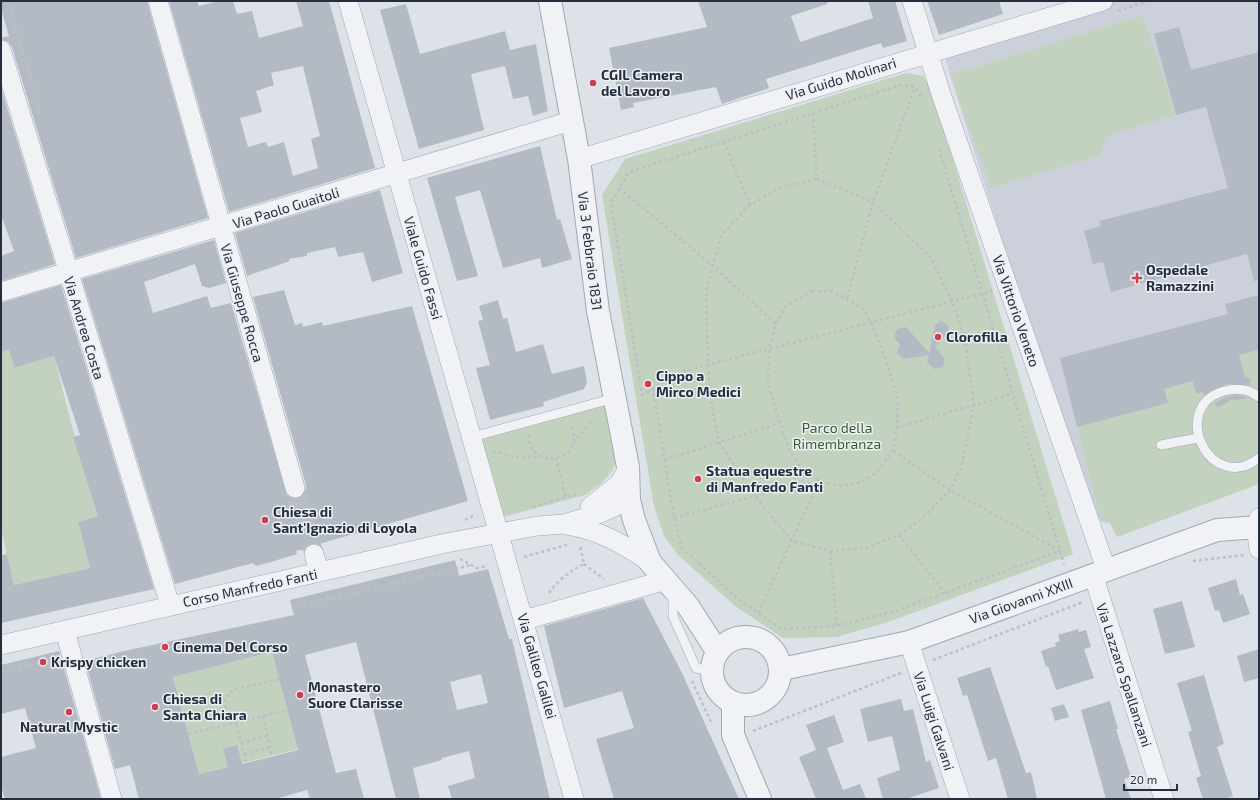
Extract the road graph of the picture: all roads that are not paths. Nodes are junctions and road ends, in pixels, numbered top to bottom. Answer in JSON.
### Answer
{"nodes":[{"id":1,"x":158,"y":1,"type":"edge"},
{"id":2,"x":348,"y":1,"type":"edge"},
{"id":3,"x":550,"y":1,"type":"edge"},
{"id":4,"x":912,"y":1,"type":"edge"},
{"id":5,"x":1103,"y":1,"type":"edge"},
{"id":6,"x":1076,"y":5,"type":"edge"},
{"id":7,"x":1,"y":50,"type":"edge"},
{"id":8,"x":928,"y":53,"type":"junction"},
{"id":9,"x":571,"y":121,"type":"junction"},
{"id":10,"x":579,"y":159,"type":"junction"},
{"id":11,"x":396,"y":174,"type":"junction"},
{"id":12,"x":220,"y":228,"type":"junction"},
{"id":13,"x":68,"y":273,"type":"junction"},
{"id":14,"x":1,"y":292,"type":"edge"},
{"id":15,"x":1259,"y":397,"type":"edge"},
{"id":16,"x":609,"y":399,"type":"junction"},
{"id":17,"x":472,"y":437,"type":"junction"},
{"id":18,"x":1198,"y":438,"type":"junction"},
{"id":19,"x":1162,"y":445,"type":"dead end"},
{"id":20,"x":1259,"y":458,"type":"edge"},
{"id":21,"x":628,"y":467,"type":"junction"},
{"id":22,"x":295,"y":488,"type":"tunnel mouth"},
{"id":23,"x":629,"y":500,"type":"junction"},
{"id":24,"x":584,"y":501,"type":"junction"},
{"id":25,"x":564,"y":524,"type":"junction"},
{"id":26,"x":1258,"y":524,"type":"edge"},
{"id":27,"x":537,"y":526,"type":"junction"},
{"id":28,"x":500,"y":534,"type":"junction"},
{"id":29,"x":1255,"y":552,"type":"edge"},
{"id":30,"x":314,"y":554,"type":"tunnel mouth"},
{"id":31,"x":650,"y":562,"type":"junction"},
{"id":32,"x":319,"y":572,"type":"junction"},
{"id":33,"x":1099,"y":572,"type":"junction"},
{"id":34,"x":670,"y":584,"type":"junction"},
{"id":35,"x":170,"y":605,"type":"junction"},
{"id":36,"x":532,"y":618,"type":"junction"},
{"id":37,"x":65,"y":631,"type":"junction"},
{"id":38,"x":908,"y":642,"type":"junction"},
{"id":39,"x":1,"y":645,"type":"edge"},
{"id":40,"x":713,"y":659,"type":"junction"},
{"id":41,"x":782,"y":669,"type":"junction"},
{"id":42,"x":733,"y":704,"type":"junction"},
{"id":43,"x":112,"y":799,"type":"edge"},
{"id":44,"x":574,"y":799,"type":"edge"},
{"id":45,"x":760,"y":799,"type":"edge"},
{"id":46,"x":960,"y":799,"type":"edge"},
{"id":47,"x":1164,"y":799,"type":"edge"}],
"edges":[{"from":1,"to":12,"type":"street","name":"Via Giuseppe Rocca"},
{"from":2,"to":11,"type":"street","name":"Viale Guido Fassi"},
{"from":3,"to":9,"type":"street","name":"Via 3 Febbraio 1831"},
{"from":4,"to":8,"type":"street","name":"Via Vittorio Veneto"},
{"from":5,"to":6,"type":"street","name":"Via Guido Molinari"},
{"from":6,"to":8,"type":"street","name":"Via Guido Molinari"},
{"from":7,"to":13,"type":"street","name":"Via Andrea Costa"},
{"from":8,"to":10,"type":"street","name":"Via Guido Molinari"},
{"from":8,"to":33,"type":"street","name":"Via Vittorio Veneto"},
{"from":9,"to":10,"type":"street","name":"Via 3 Febbraio 1831"},
{"from":9,"to":11,"type":"street","name":"Via Paolo Guaitoli"},
{"from":10,"to":16,"type":"street","name":"Via 3 Febbraio 1831"},
{"from":11,"to":12,"type":"street","name":"Via Paolo Guaitoli"},
{"from":11,"to":17,"type":"street","name":"Viale Guido Fassi"},
{"from":12,"to":13,"type":"street","name":"Via Paolo Guaitoli"},
{"from":12,"to":22,"type":"street","name":"Via Giuseppe Rocca"},
{"from":13,"to":14,"type":"street","name":"Via Paolo Guaitoli"},
{"from":13,"to":35,"type":"street","name":"Via Andrea Costa"},
{"from":15,"to":18,"type":"lane"},
{"from":16,"to":17,"type":"lane"},
{"from":16,"to":21,"type":"street","name":"Via 3 Febbraio 1831"},
{"from":17,"to":28,"type":"street","name":"Viale Guido Fassi"},
{"from":18,"to":19,"type":"lane"},
{"from":18,"to":20,"type":"lane"},
{"from":21,"to":23,"type":"street","name":"Via 3 Febbraio 1831"},
{"from":21,"to":24,"type":"street"},
{"from":23,"to":24,"type":"street"},
{"from":23,"to":25,"type":"street"},
{"from":23,"to":31,"type":"street"},
{"from":24,"to":27,"type":"street"},
{"from":25,"to":27,"type":"street"},
{"from":25,"to":31,"type":"street"},
{"from":26,"to":29,"type":"street"},
{"from":26,"to":33,"type":"street","name":"Via Giovanni XXIII"},
{"from":27,"to":28,"type":"street","name":"Corso Manfredo Fanti"},
{"from":28,"to":32,"type":"street","name":"Corso Manfredo Fanti"},
{"from":28,"to":36,"type":"street","name":"Via Galileo Galilei"},
{"from":30,"to":32,"type":"street"},
{"from":31,"to":34,"type":"street"},
{"from":32,"to":35,"type":"street","name":"Corso Manfredo Fanti"},
{"from":33,"to":38,"type":"street","name":"Via Giovanni XXIII"},
{"from":33,"to":47,"type":"street","name":"Via Lazzaro Spallanzani"},
{"from":34,"to":36,"type":"street"},
{"from":34,"to":40,"type":"street"},
{"from":34,"to":40,"type":"lane"},
{"from":35,"to":37,"type":"street","name":"Corso Manfredo Fanti"},
{"from":36,"to":44,"type":"street","name":"Via Galileo Galilei"},
{"from":37,"to":39,"type":"street","name":"Corso Manfredo Fanti"},
{"from":37,"to":43,"type":"street"},
{"from":38,"to":41,"type":"street","name":"Via Giovanni XXIII"},
{"from":38,"to":46,"type":"street","name":"Via Luigi Galvani"},
{"from":40,"to":41,"type":"street"},
{"from":40,"to":42,"type":"street"},
{"from":41,"to":42,"type":"street"},
{"from":42,"to":45,"type":"street"}]}
